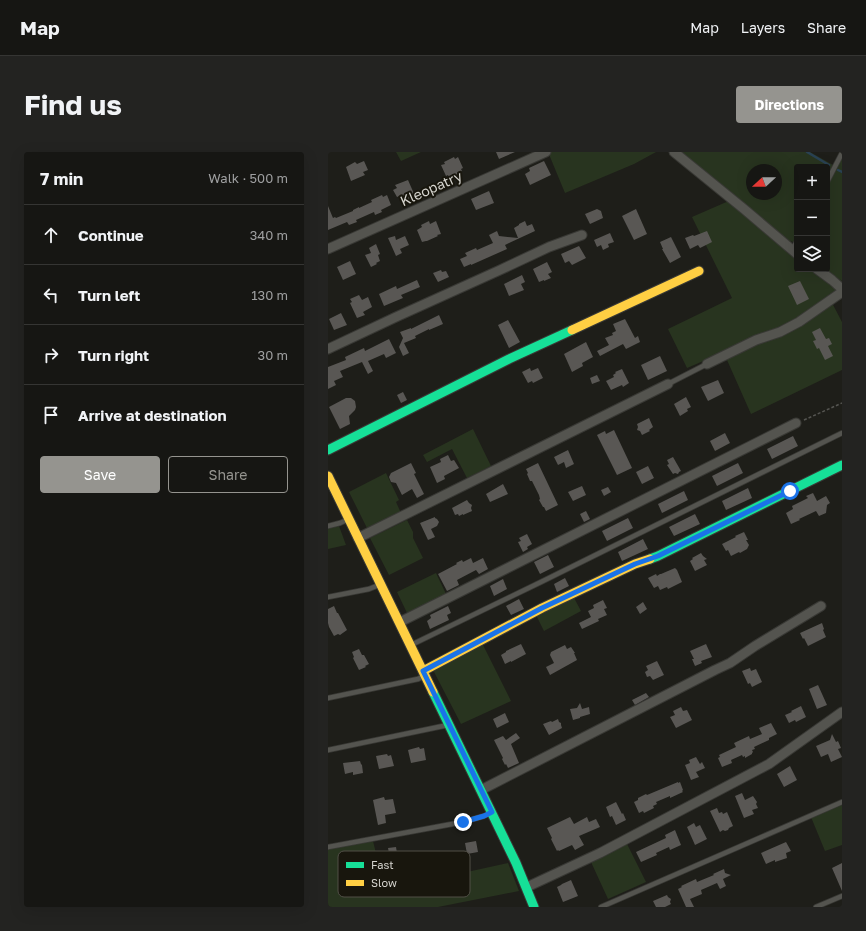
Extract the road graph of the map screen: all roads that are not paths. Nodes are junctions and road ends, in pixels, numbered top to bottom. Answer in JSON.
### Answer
{"nodes":[{"id":1,"x":546,"y":152,"type":"edge"},
{"id":2,"x":674,"y":152,"type":"edge"},
{"id":3,"x":841,"y":153,"type":"edge"},
{"id":4,"x":830,"y":176,"type":"edge"},
{"id":5,"x":582,"y":235,"type":"dead end"},
{"id":6,"x":328,"y":249,"type":"edge"},
{"id":7,"x":794,"y":251,"type":"edge"},
{"id":8,"x":699,"y":271,"type":"dead end"},
{"id":9,"x":821,"y":272,"type":"edge"},
{"id":10,"x":842,"y":291,"type":"edge"},
{"id":11,"x":328,"y":349,"type":"edge"},
{"id":12,"x":707,"y":364,"type":"joint"},
{"id":13,"x":668,"y":384,"type":"joint"},
{"id":14,"x":796,"y":423,"type":"road end"},
{"id":15,"x":842,"y":434,"type":"edge"},
{"id":16,"x":328,"y":450,"type":"edge"},
{"id":17,"x":842,"y":465,"type":"edge"},
{"id":18,"x":328,"y":476,"type":"edge"},
{"id":19,"x":349,"y":519,"type":"junction"},
{"id":20,"x":328,"y":526,"type":"edge"},
{"id":21,"x":358,"y":538,"type":"junction"},
{"id":22,"x":381,"y":584,"type":"junction"},
{"id":23,"x":328,"y":597,"type":"edge"},
{"id":24,"x":821,"y":606,"type":"dead end"},
{"id":25,"x":400,"y":622,"type":"junction"},
{"id":26,"x":411,"y":645,"type":"junction"},
{"id":27,"x":424,"y":673,"type":"junction"},
{"id":28,"x":328,"y":698,"type":"edge"},
{"id":29,"x":842,"y":712,"type":"edge"},
{"id":30,"x":449,"y":725,"type":"junction"},
{"id":31,"x":328,"y":750,"type":"edge"},
{"id":32,"x":481,"y":790,"type":"junction"},
{"id":33,"x":842,"y":802,"type":"edge"},
{"id":34,"x":492,"y":812,"type":"junction"},
{"id":35,"x":328,"y":847,"type":"edge"},
{"id":36,"x":527,"y":887,"type":"junction"},
{"id":37,"x":842,"y":896,"type":"edge"},
{"id":38,"x":534,"y":907,"type":"edge"},
{"id":39,"x":601,"y":907,"type":"edge"},
{"id":40,"x":816,"y":907,"type":"edge"}],
"edges":[{"from":1,"to":6,"type":"street","name":"Kleopatry"},
{"from":2,"to":7,"type":"street"},
{"from":3,"to":4,"type":"lane"},
{"from":5,"to":11,"type":"street"},
{"from":8,"to":16,"type":"street"},
{"from":9,"to":10,"type":"street"},
{"from":10,"to":12,"type":"street"},
{"from":12,"to":13,"type":"lane"},
{"from":13,"to":21,"type":"street"},
{"from":14,"to":25,"type":"street"},
{"from":15,"to":26,"type":"lane"},
{"from":17,"to":27,"type":"street"},
{"from":18,"to":19,"type":"street"},
{"from":19,"to":20,"type":"lane"},
{"from":19,"to":21,"type":"street"},
{"from":21,"to":22,"type":"street"},
{"from":22,"to":23,"type":"lane"},
{"from":22,"to":25,"type":"street"},
{"from":24,"to":32,"type":"street"},
{"from":25,"to":26,"type":"street"},
{"from":26,"to":27,"type":"street"},
{"from":27,"to":28,"type":"lane"},
{"from":27,"to":30,"type":"street"},
{"from":29,"to":36,"type":"street"},
{"from":30,"to":31,"type":"lane"},
{"from":30,"to":32,"type":"street"},
{"from":32,"to":34,"type":"street"},
{"from":33,"to":39,"type":"lane"},
{"from":34,"to":35,"type":"lane"},
{"from":34,"to":36,"type":"street"},
{"from":36,"to":38,"type":"street"},
{"from":37,"to":40,"type":"lane"}]}
